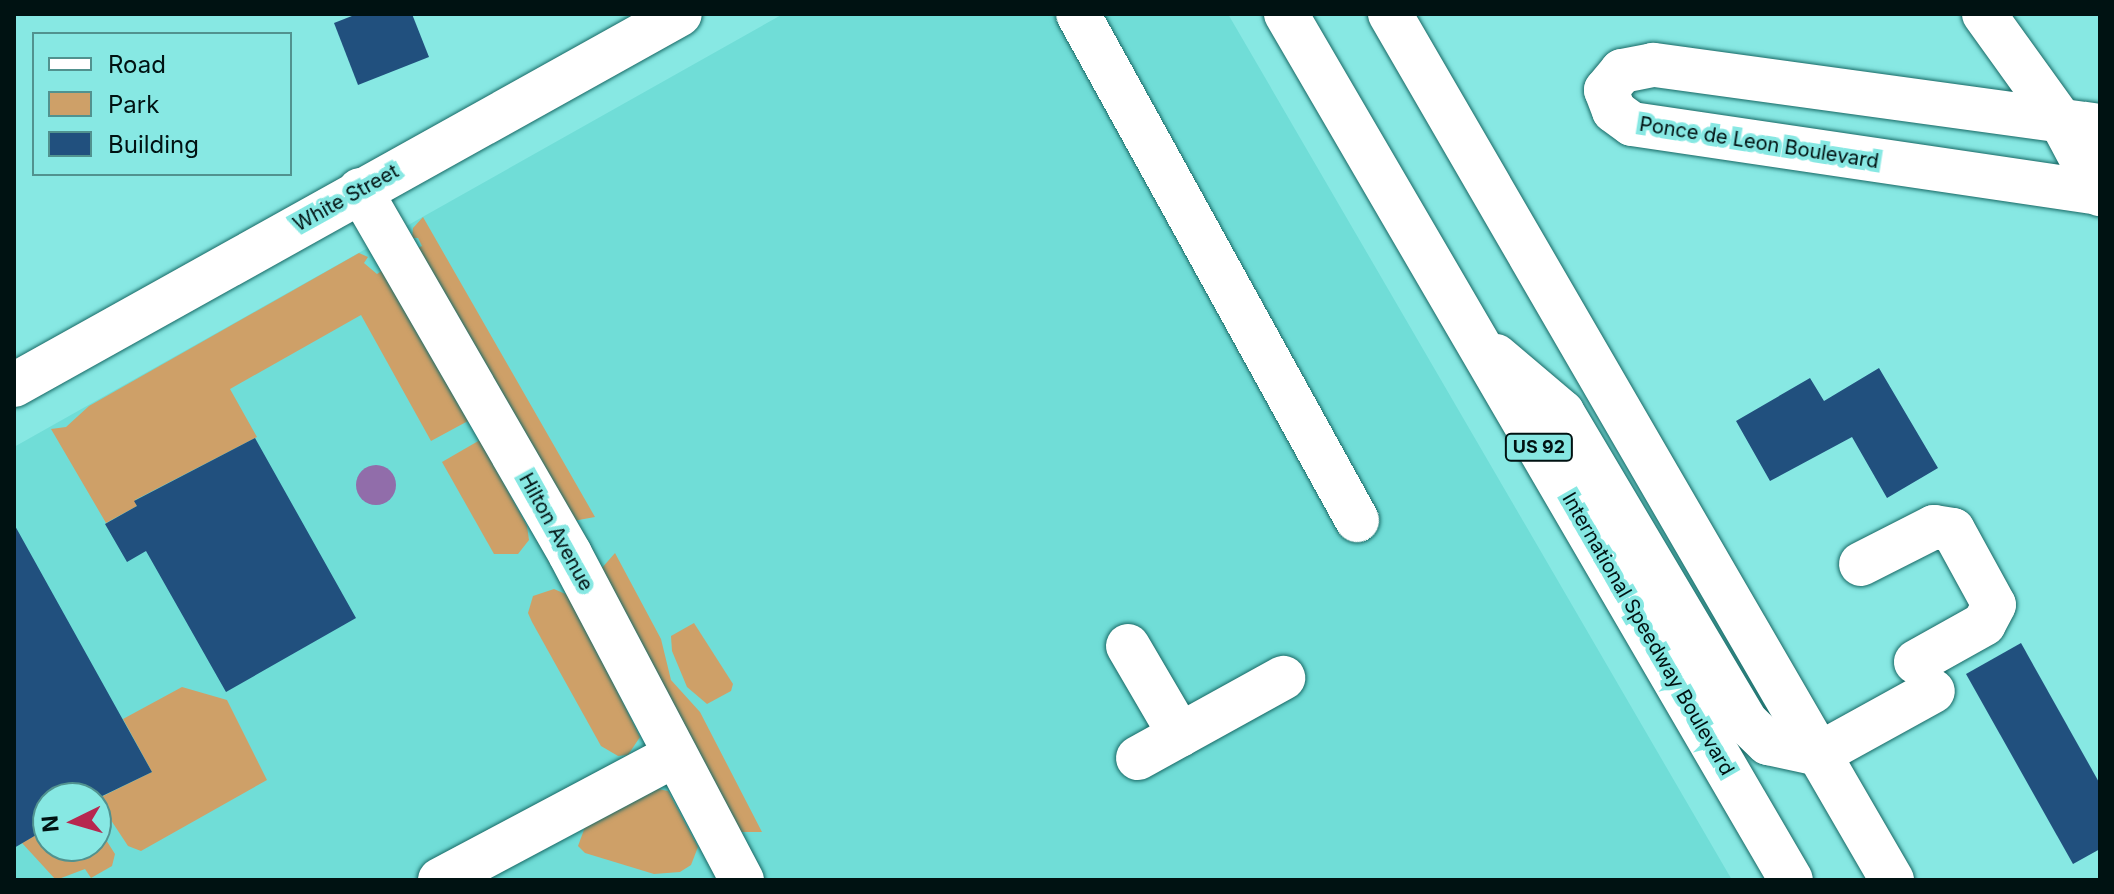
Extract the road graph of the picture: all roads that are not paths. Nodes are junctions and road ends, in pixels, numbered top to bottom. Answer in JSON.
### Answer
{"nodes":[{"id":1,"x":680,"y":14,"type":"edge"},
{"id":2,"x":1078,"y":14,"type":"edge"},
{"id":3,"x":1286,"y":14,"type":"edge"},
{"id":4,"x":1390,"y":14,"type":"edge"},
{"id":5,"x":1984,"y":14,"type":"edge"},
{"id":6,"x":2081,"y":123,"type":"edge"},
{"id":7,"x":360,"y":190,"type":"junction"},
{"id":8,"x":2100,"y":193,"type":"edge"},
{"id":9,"x":1478,"y":343,"type":"junction"},
{"id":10,"x":14,"y":385,"type":"edge"},
{"id":11,"x":1357,"y":520,"type":"dead end"},
{"id":12,"x":1861,"y":564,"type":"dead end"},
{"id":13,"x":1128,"y":646,"type":"dead end"},
{"id":14,"x":1283,"y":678,"type":"dead end"},
{"id":15,"x":1180,"y":735,"type":"junction"},
{"id":16,"x":1819,"y":754,"type":"junction"},
{"id":17,"x":675,"y":755,"type":"junction"},
{"id":18,"x":1138,"y":758,"type":"dead end"},
{"id":19,"x":440,"y":880,"type":"edge"},
{"id":20,"x":742,"y":880,"type":"edge"},
{"id":21,"x":1791,"y":880,"type":"edge"},
{"id":22,"x":1892,"y":880,"type":"edge"}],
"edges":[{"from":1,"to":7,"type":"street","name":"White Street"},
{"from":2,"to":11,"type":"street"},
{"from":3,"to":9,"type":"street","name":"International Speedway Boulevard","number":"US 92"},
{"from":4,"to":16,"type":"street"},
{"from":5,"to":6,"type":"street"},
{"from":6,"to":8,"type":"street"},
{"from":6,"to":8,"type":"street","name":"Ponce de Leon Boulevard"},
{"from":7,"to":10,"type":"street","name":"White Street"},
{"from":7,"to":17,"type":"street","name":"Hilton Avenue"},
{"from":9,"to":16,"type":"street"},
{"from":9,"to":21,"type":"street","name":"International Speedway Boulevard","number":"US 92"},
{"from":12,"to":16,"type":"street"},
{"from":13,"to":15,"type":"street"},
{"from":14,"to":15,"type":"street"},
{"from":15,"to":18,"type":"street"},
{"from":16,"to":22,"type":"street"},
{"from":17,"to":19,"type":"street"},
{"from":17,"to":20,"type":"street","name":"Hilton Avenue"}]}
